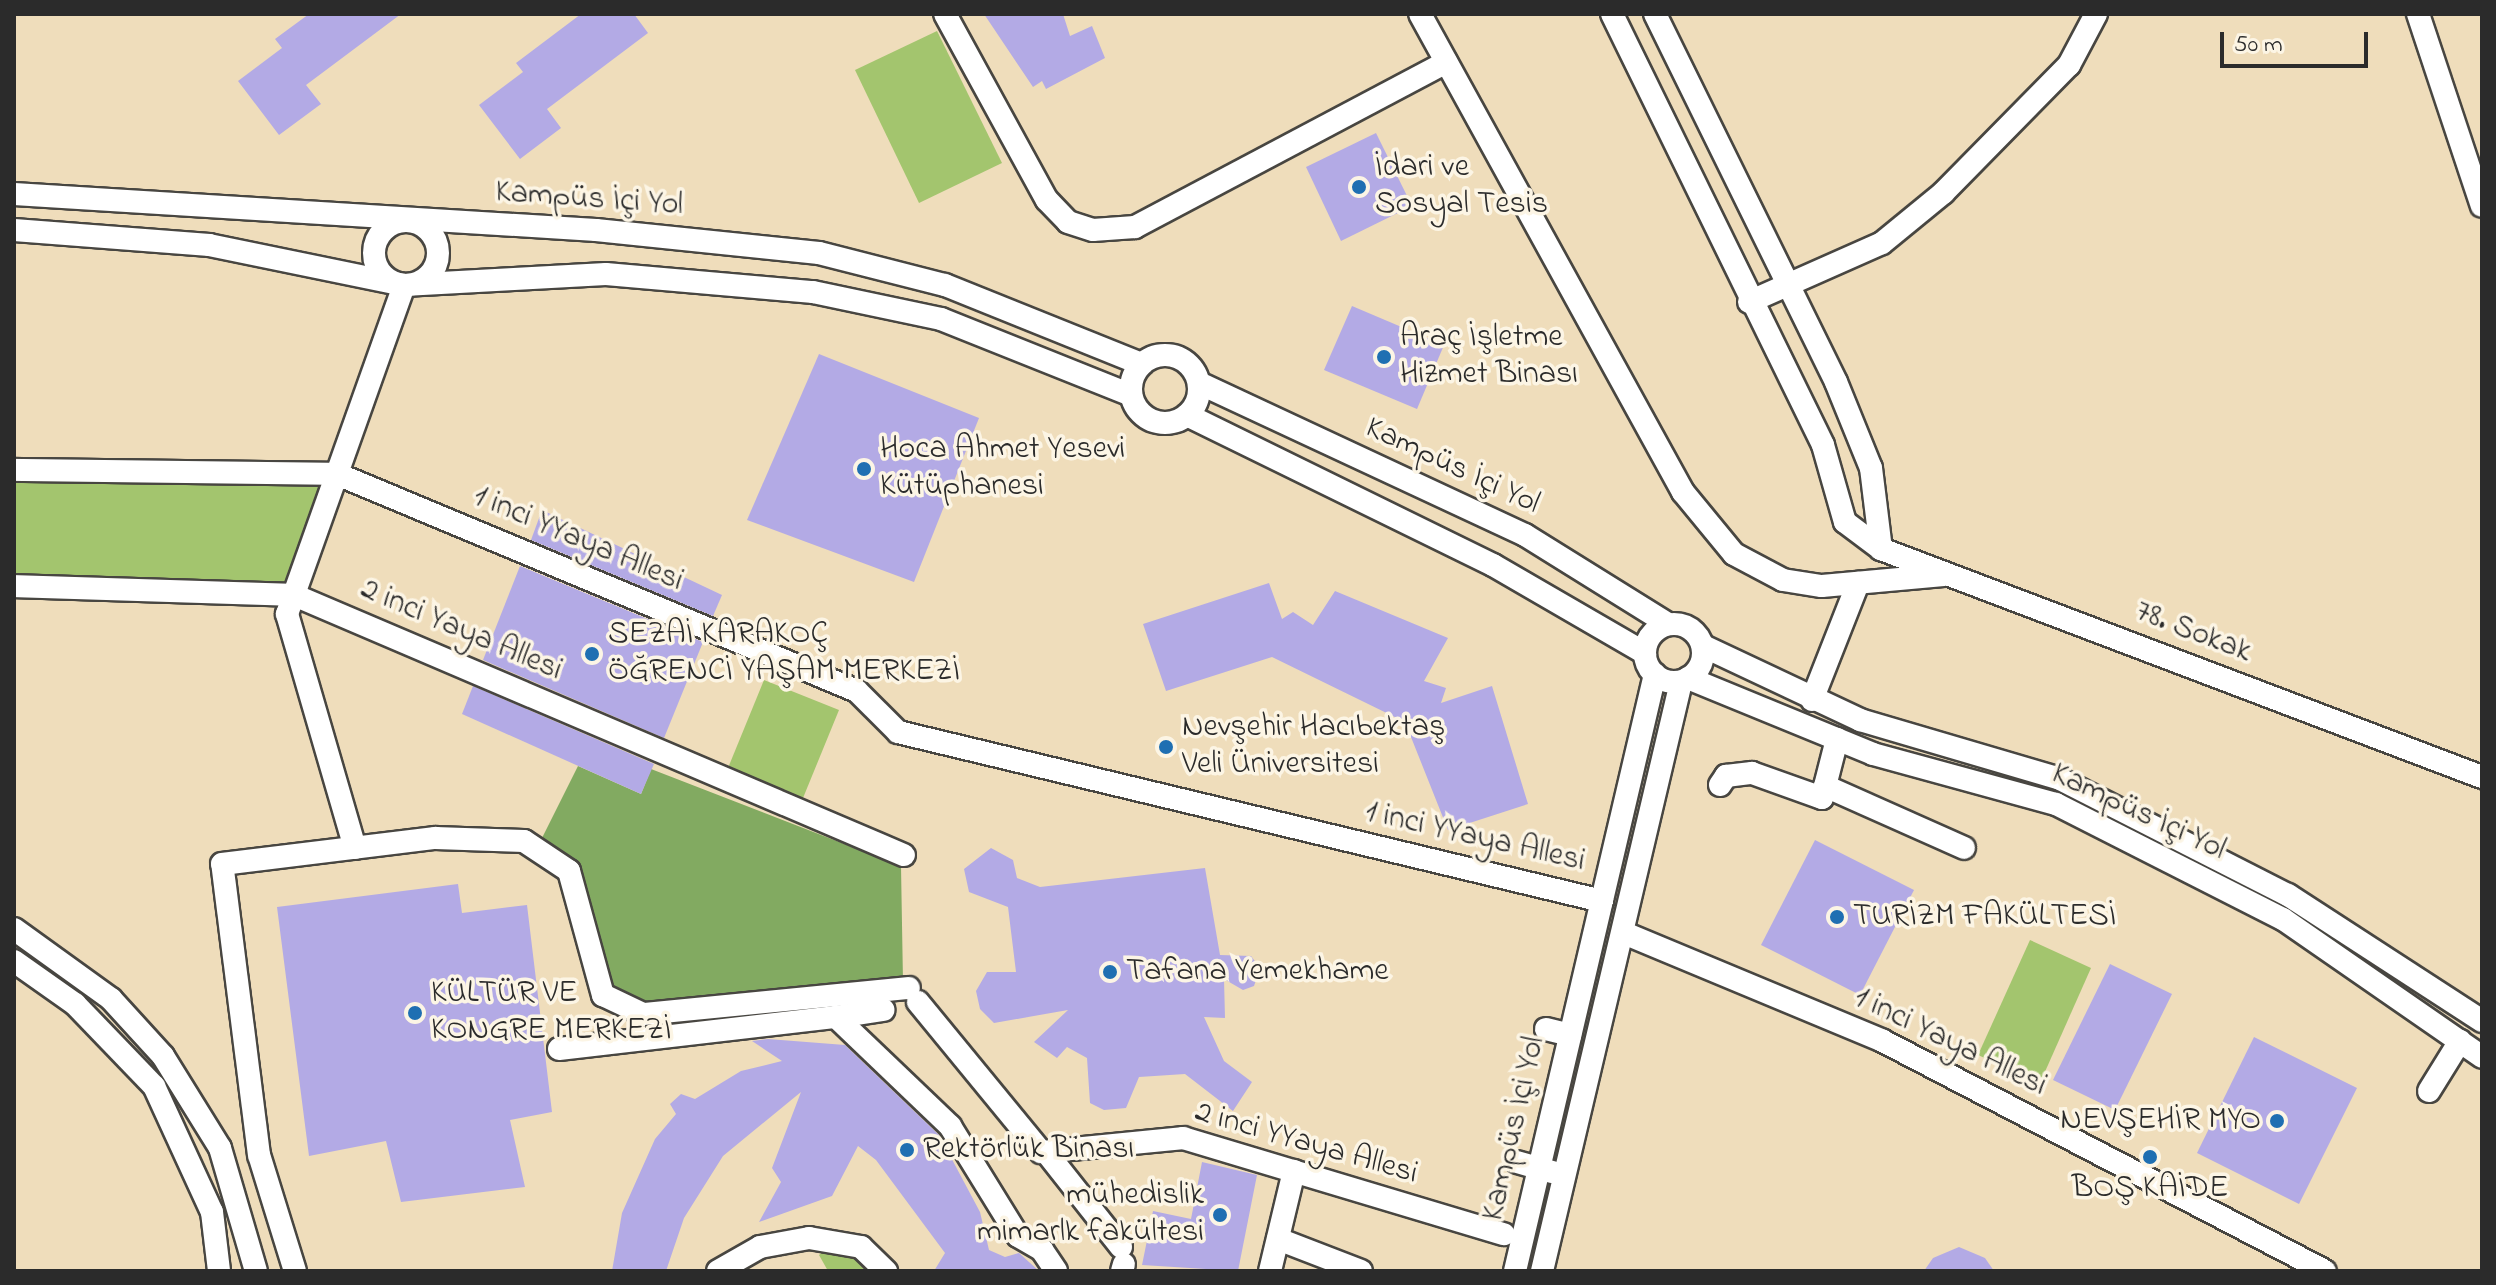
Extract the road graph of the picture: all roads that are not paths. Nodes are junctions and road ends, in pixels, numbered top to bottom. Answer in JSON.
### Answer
{"nodes":[{"id":1,"x":945,"y":14,"type":"edge"},
{"id":2,"x":1420,"y":14,"type":"edge"},
{"id":3,"x":1612,"y":14,"type":"edge"},
{"id":4,"x":1655,"y":14,"type":"edge"},
{"id":5,"x":2096,"y":14,"type":"edge"},
{"id":6,"x":2418,"y":14,"type":"edge"},
{"id":7,"x":1446,"y":62,"type":"junction"},
{"id":8,"x":14,"y":194,"type":"edge"},
{"id":9,"x":2482,"y":206,"type":"edge"},
{"id":10,"x":411,"y":222,"type":"junction"},
{"id":11,"x":14,"y":230,"type":"edge"},
{"id":12,"x":404,"y":285,"type":"junction"},
{"id":13,"x":1790,"y":289,"type":"junction"},
{"id":14,"x":1749,"y":302,"type":"junction"},
{"id":15,"x":1142,"y":364,"type":"junction"},
{"id":16,"x":1199,"y":383,"type":"junction"},
{"id":17,"x":1131,"y":395,"type":"junction"},
{"id":18,"x":1187,"y":415,"type":"junction"},
{"id":19,"x":14,"y":470,"type":"edge"},
{"id":20,"x":337,"y":474,"type":"junction"},
{"id":21,"x":1881,"y":549,"type":"junction"},
{"id":22,"x":1949,"y":575,"type":"junction"},
{"id":23,"x":1858,"y":583,"type":"junction"},
{"id":24,"x":14,"y":586,"type":"edge"},
{"id":25,"x":294,"y":595,"type":"junction"},
{"id":26,"x":1668,"y":624,"type":"junction"},
{"id":27,"x":1703,"y":646,"type":"junction"},
{"id":28,"x":1650,"y":664,"type":"junction"},
{"id":29,"x":1685,"y":680,"type":"junction"},
{"id":30,"x":1812,"y":700,"type":"junction"},
{"id":31,"x":1837,"y":739,"type":"junction"},
{"id":32,"x":2482,"y":777,"type":"edge"},
{"id":33,"x":1720,"y":785,"type":"dead end"},
{"id":34,"x":1825,"y":786,"type":"junction"},
{"id":35,"x":355,"y":848,"type":"junction"},
{"id":36,"x":1964,"y":848,"type":"dead end"},
{"id":37,"x":904,"y":855,"type":"dead end"},
{"id":38,"x":1602,"y":901,"type":"junction"},
{"id":39,"x":14,"y":929,"type":"edge"},
{"id":40,"x":1624,"y":933,"type":"junction"},
{"id":41,"x":14,"y":961,"type":"edge"},
{"id":42,"x":883,"y":1010,"type":"dead end"},
{"id":43,"x":836,"y":1017,"type":"junction"},
{"id":44,"x":2482,"y":1021,"type":"edge"},
{"id":45,"x":1546,"y":1029,"type":"dead end"},
{"id":46,"x":1570,"y":1035,"type":"junction"},
{"id":47,"x":2460,"y":1041,"type":"junction"},
{"id":48,"x":559,"y":1049,"type":"dead end"},
{"id":49,"x":2482,"y":1057,"type":"edge"},
{"id":50,"x":2429,"y":1091,"type":"dead end"},
{"id":51,"x":1046,"y":1152,"type":"junction"},
{"id":52,"x":1528,"y":1164,"type":"junction"},
{"id":53,"x":1294,"y":1171,"type":"junction"},
{"id":54,"x":1565,"y":1177,"type":"junction"},
{"id":55,"x":1504,"y":1234,"type":"dead end"},
{"id":56,"x":1278,"y":1239,"type":"junction"},
{"id":57,"x":1122,"y":1261,"type":"edge"},
{"id":58,"x":219,"y":1271,"type":"edge"},
{"id":59,"x":256,"y":1271,"type":"edge"},
{"id":60,"x":295,"y":1271,"type":"edge"},
{"id":61,"x":718,"y":1271,"type":"edge"},
{"id":62,"x":886,"y":1271,"type":"edge"},
{"id":63,"x":1056,"y":1271,"type":"edge"},
{"id":64,"x":1270,"y":1271,"type":"edge"},
{"id":65,"x":1361,"y":1271,"type":"edge"},
{"id":66,"x":1515,"y":1271,"type":"edge"},
{"id":67,"x":1542,"y":1271,"type":"edge"},
{"id":68,"x":2325,"y":1271,"type":"edge"}],
"edges":[{"from":1,"to":7,"type":"street"},
{"from":2,"to":7,"type":"street"},
{"from":3,"to":14,"type":"street","name":"78. Sokak"},
{"from":4,"to":13,"type":"street"},
{"from":5,"to":13,"type":"street"},
{"from":6,"to":9,"type":"street"},
{"from":7,"to":23,"type":"street"},
{"from":8,"to":10,"type":"street","name":"Kampüs İçi Yol"},
{"from":10,"to":12,"type":"street"},
{"from":10,"to":12,"type":"street"},
{"from":10,"to":15,"type":"street","name":"Kampüs İçi Yol"},
{"from":11,"to":12,"type":"street"},
{"from":12,"to":17,"type":"street"},
{"from":12,"to":20,"type":"street"},
{"from":13,"to":14,"type":"street"},
{"from":13,"to":21,"type":"street"},
{"from":14,"to":21,"type":"street","name":"78. Sokak"},
{"from":15,"to":16,"type":"street"},
{"from":15,"to":17,"type":"street"},
{"from":16,"to":18,"type":"street"},
{"from":16,"to":26,"type":"street","name":"Kampüs İçi Yol"},
{"from":17,"to":18,"type":"street"},
{"from":18,"to":28,"type":"street"},
{"from":19,"to":20,"type":"street","name":"1 inci YYaya Allesi"},
{"from":20,"to":25,"type":"street"},
{"from":20,"to":38,"type":"street","name":"1 inci YYaya Allesi"},
{"from":21,"to":22,"type":"street","name":"78. Sokak"},
{"from":22,"to":23,"type":"street"},
{"from":22,"to":32,"type":"street","name":"78. Sokak"},
{"from":23,"to":30,"type":"street"},
{"from":24,"to":25,"type":"street","name":"2 inci Yaya Allesi"},
{"from":25,"to":35,"type":"street"},
{"from":25,"to":37,"type":"street","name":"2 inci Yaya Allesi"},
{"from":26,"to":27,"type":"street"},
{"from":26,"to":28,"type":"street"},
{"from":27,"to":29,"type":"street"},
{"from":27,"to":30,"type":"street","name":"Kampüs İçi Yol"},
{"from":28,"to":29,"type":"street"},
{"from":28,"to":38,"type":"street","name":"Kampüs İçi Yol"},
{"from":29,"to":31,"type":"street","name":"Kampüs İçi Yol"},
{"from":29,"to":40,"type":"street","name":"Kampüs İçi Yol"},
{"from":30,"to":44,"type":"street","name":"Kampüs İçi Yol"},
{"from":31,"to":34,"type":"street"},
{"from":31,"to":47,"type":"street","name":"Kampüs İçi Yol"},
{"from":33,"to":34,"type":"street"},
{"from":34,"to":36,"type":"street"},
{"from":35,"to":51,"type":"street"},
{"from":35,"to":60,"type":"street"},
{"from":38,"to":46,"type":"street","name":"Kampüs İçi Yol"},
{"from":39,"to":59,"type":"street"},
{"from":40,"to":54,"type":"street","name":"Kampüs İçi Yol"},
{"from":40,"to":68,"type":"street","name":"1 inci Yaya Allesi"},
{"from":41,"to":58,"type":"street"},
{"from":42,"to":43,"type":"street"},
{"from":43,"to":48,"type":"street"},
{"from":43,"to":63,"type":"street"},
{"from":45,"to":46,"type":"street"},
{"from":46,"to":52,"type":"street","name":"Kampüs İçi Yol"},
{"from":47,"to":49,"type":"street","name":"Kampüs İçi Yol"},
{"from":47,"to":50,"type":"street"},
{"from":51,"to":53,"type":"street","name":"2 inci YYaya Allesi"},
{"from":51,"to":57,"type":"street"},
{"from":52,"to":54,"type":"street"},
{"from":52,"to":66,"type":"street","name":"Kampüs İçi Yol"},
{"from":53,"to":55,"type":"street","name":"2 inci YYaya Allesi"},
{"from":53,"to":56,"type":"street"},
{"from":54,"to":67,"type":"street","name":"Kampüs İçi Yol"},
{"from":56,"to":64,"type":"street"},
{"from":56,"to":65,"type":"street"},
{"from":61,"to":62,"type":"street"}]}
